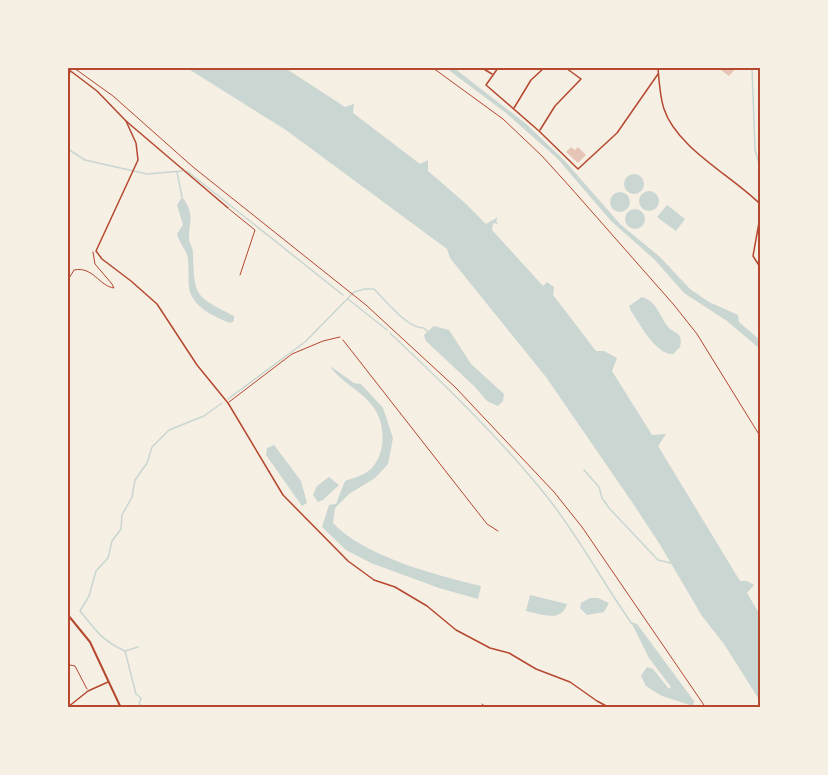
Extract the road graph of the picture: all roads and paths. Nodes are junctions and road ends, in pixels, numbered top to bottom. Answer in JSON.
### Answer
{"nodes":[{"id":1,"x":74,"y":68,"type":"edge"},
{"id":2,"x":433,"y":68,"type":"edge"},
{"id":3,"x":482,"y":68,"type":"edge"},
{"id":4,"x":498,"y":68,"type":"edge"},
{"id":5,"x":543,"y":68,"type":"edge"},
{"id":6,"x":566,"y":68,"type":"edge"},
{"id":7,"x":658,"y":68,"type":"edge"},
{"id":8,"x":69,"y":70,"type":"edge"},
{"id":9,"x":493,"y":74,"type":"junction"},
{"id":10,"x":658,"y":74,"type":"junction"},
{"id":11,"x":68,"y":77,"type":"edge"},
{"id":12,"x":514,"y":109,"type":"junction"},
{"id":13,"x":126,"y":121,"type":"junction"},
{"id":14,"x":539,"y":131,"type":"junction"},
{"id":15,"x":760,"y":204,"type":"edge"},
{"id":16,"x":228,"y":208,"type":"joint"},
{"id":17,"x":760,"y":217,"type":"edge"},
{"id":18,"x":96,"y":249,"type":"junction"},
{"id":19,"x":760,"y":267,"type":"edge"},
{"id":20,"x":240,"y":275,"type":"dead end"},
{"id":21,"x":68,"y":280,"type":"edge"},
{"id":22,"x":340,"y":337,"type":"joint"},
{"id":23,"x":228,"y":403,"type":"junction"},
{"id":24,"x":755,"y":428,"type":"junction"},
{"id":25,"x":760,"y":429,"type":"edge"},
{"id":26,"x":760,"y":436,"type":"edge"},
{"id":27,"x":498,"y":531,"type":"dead end"},
{"id":28,"x":68,"y":615,"type":"edge"},
{"id":29,"x":68,"y":668,"type":"edge"},
{"id":30,"x":108,"y":681,"type":"junction"},
{"id":31,"x":88,"y":691,"type":"junction"},
{"id":32,"x":482,"y":704,"type":"dead end"},
{"id":33,"x":68,"y":707,"type":"edge"},
{"id":34,"x":121,"y":708,"type":"edge"},
{"id":35,"x":487,"y":708,"type":"edge"},
{"id":36,"x":610,"y":708,"type":"edge"},
{"id":37,"x":706,"y":708,"type":"edge"}],
"edges":[{"from":1,"to":37,"type":"path"},
{"from":2,"to":24,"type":"path"},
{"from":3,"to":9,"type":"street"},
{"from":4,"to":9,"type":"street"},
{"from":5,"to":12,"type":"street"},
{"from":6,"to":14,"type":"street"},
{"from":7,"to":10,"type":"street"},
{"from":8,"to":11,"type":"street"},
{"from":8,"to":13,"type":"street"},
{"from":9,"to":12,"type":"street"},
{"from":10,"to":14,"type":"street"},
{"from":10,"to":15,"type":"street"},
{"from":12,"to":14,"type":"street"},
{"from":13,"to":16,"type":"street"},
{"from":13,"to":18,"type":"street"},
{"from":16,"to":20,"type":"lane"},
{"from":17,"to":19,"type":"street"},
{"from":18,"to":21,"type":"path"},
{"from":18,"to":23,"type":"street"},
{"from":22,"to":23,"type":"lane"},
{"from":22,"to":27,"type":"path"},
{"from":23,"to":36,"type":"street"},
{"from":24,"to":25,"type":"path"},
{"from":24,"to":26,"type":"path"},
{"from":28,"to":30,"type":"main road"},
{"from":29,"to":31,"type":"lane"},
{"from":30,"to":31,"type":"street"},
{"from":30,"to":34,"type":"main road"},
{"from":31,"to":33,"type":"street"},
{"from":32,"to":35,"type":"lane"}]}
